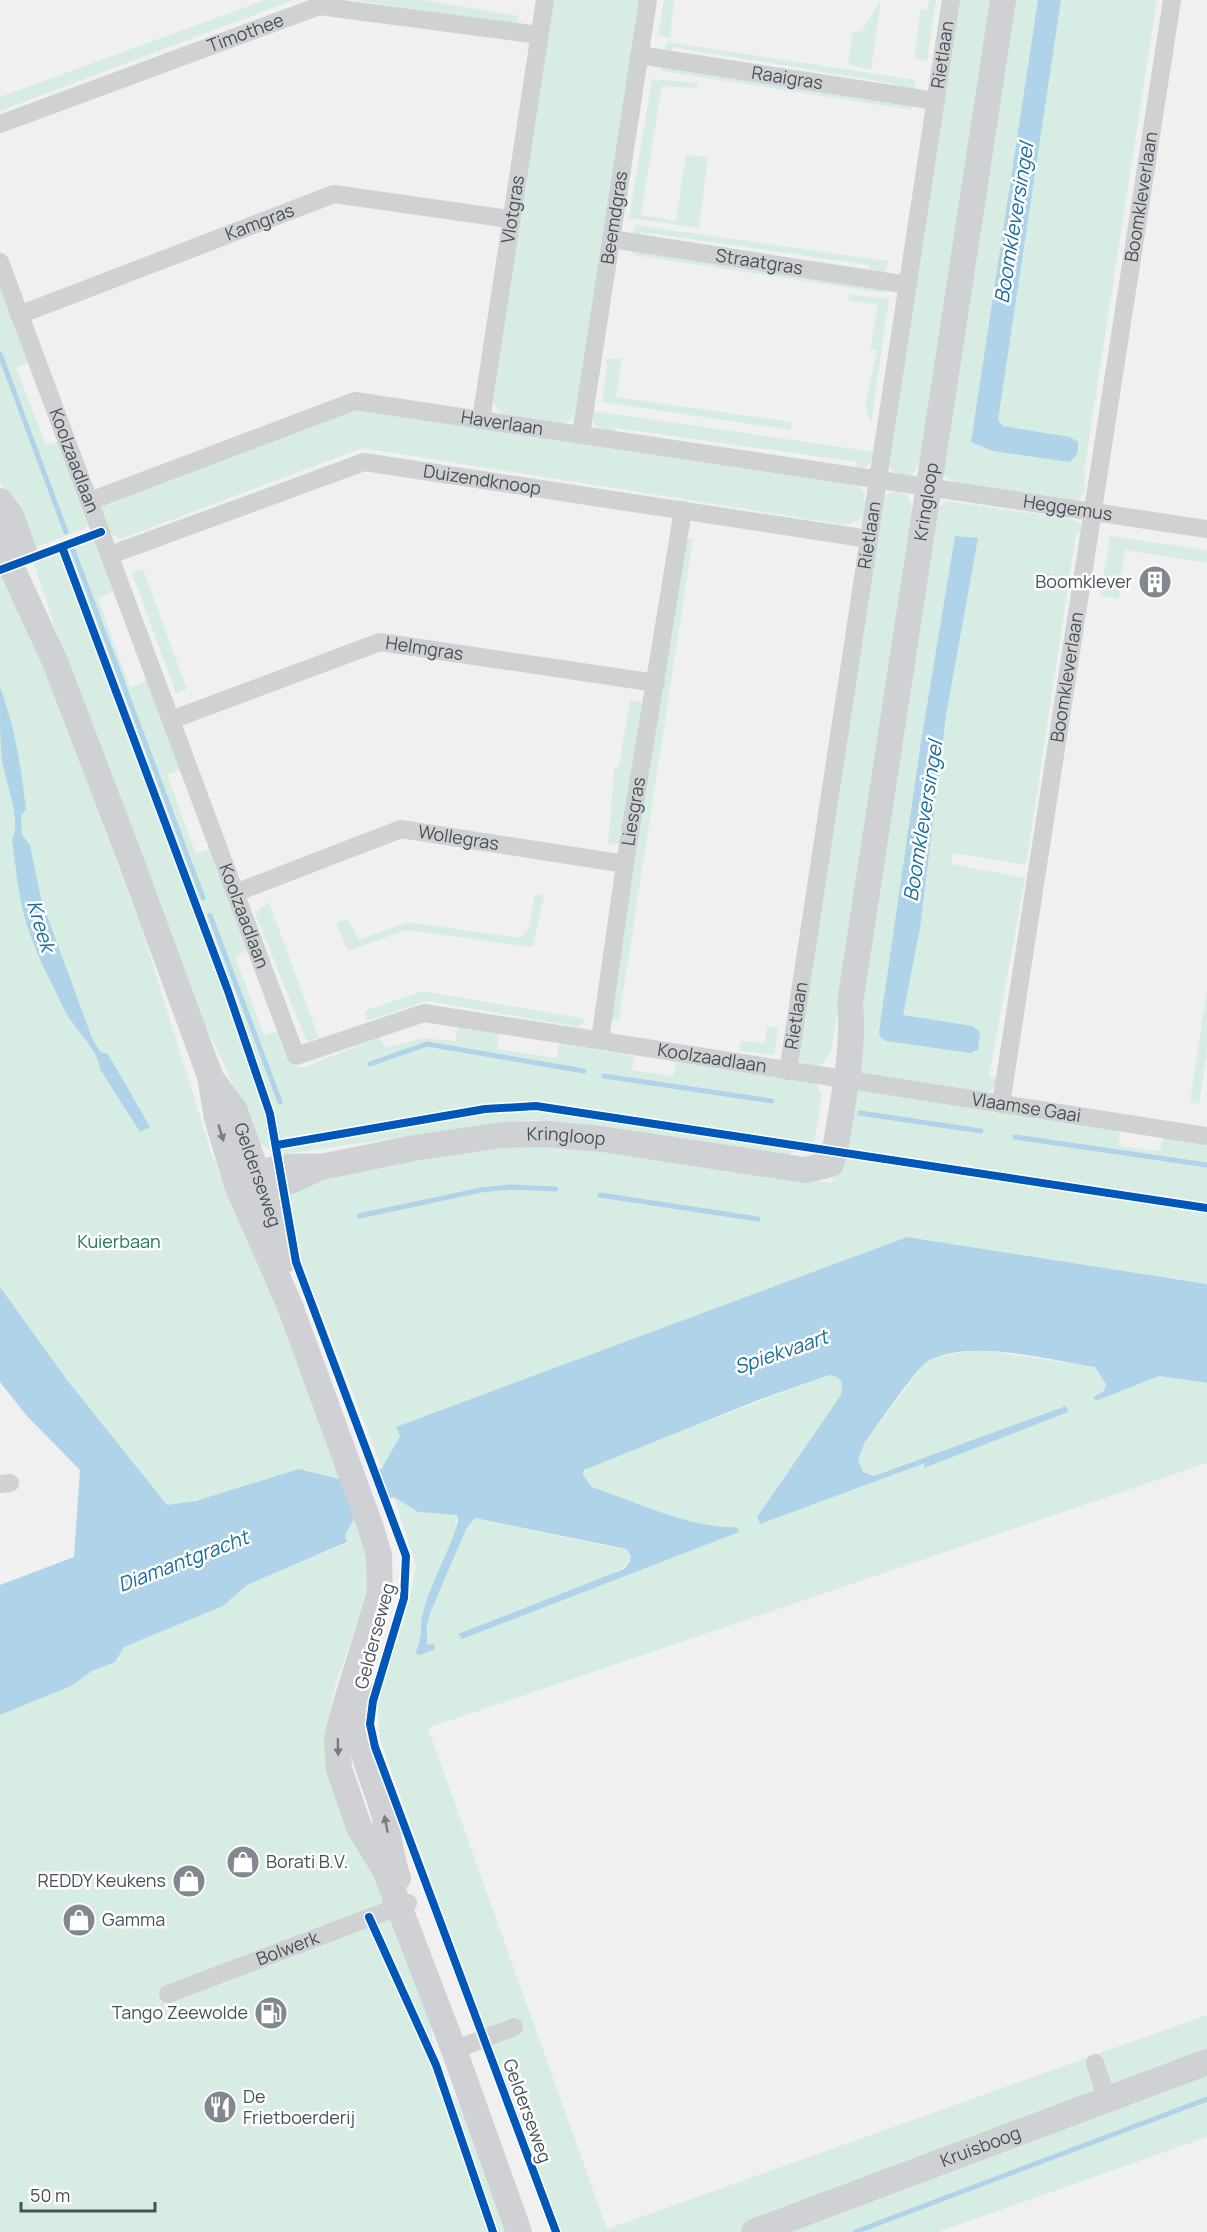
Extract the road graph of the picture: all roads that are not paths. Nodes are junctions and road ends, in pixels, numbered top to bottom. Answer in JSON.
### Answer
{"nodes":[{"id":1,"x":545,"y":0,"type":"edge"},
{"id":2,"x":648,"y":0,"type":"edge"},
{"id":3,"x":951,"y":0,"type":"edge"},
{"id":4,"x":1003,"y":0,"type":"edge"},
{"id":5,"x":1172,"y":0,"type":"edge"},
{"id":6,"x":539,"y":35,"type":"junction"},
{"id":7,"x":639,"y":56,"type":"junction"},
{"id":8,"x":936,"y":101,"type":"junction"},
{"id":9,"x":0,"y":124,"type":"edge"},
{"id":10,"x":510,"y":219,"type":"junction"},
{"id":11,"x":611,"y":239,"type":"junction"},
{"id":12,"x":0,"y":262,"type":"edge"},
{"id":13,"x":908,"y":285,"type":"junction"},
{"id":14,"x":19,"y":315,"type":"junction"},
{"id":15,"x":481,"y":420,"type":"junction"},
{"id":16,"x":581,"y":435,"type":"junction"},
{"id":17,"x":878,"y":480,"type":"junction"},
{"id":18,"x":929,"y":487,"type":"junction"},
{"id":19,"x":0,"y":501,"type":"edge"},
{"id":20,"x":90,"y":501,"type":"junction"},
{"id":21,"x":683,"y":510,"type":"junction"},
{"id":22,"x":1092,"y":513,"type":"junction"},
{"id":23,"x":1207,"y":529,"type":"edge"},
{"id":24,"x":0,"y":533,"type":"edge"},
{"id":25,"x":869,"y":539,"type":"junction"},
{"id":26,"x":110,"y":555,"type":"junction"},
{"id":27,"x":56,"y":664,"type":"junction"},
{"id":28,"x":656,"y":683,"type":"junction"},
{"id":29,"x":171,"y":720,"type":"junction"},
{"id":30,"x":625,"y":864,"type":"junction"},
{"id":31,"x":235,"y":893,"type":"junction"},
{"id":32,"x":600,"y":1040,"type":"junction"},
{"id":33,"x":788,"y":1071,"type":"junction"},
{"id":34,"x":838,"y":1079,"type":"junction"},
{"id":35,"x":1001,"y":1104,"type":"junction"},
{"id":36,"x":1207,"y":1136,"type":"edge"},
{"id":37,"x":252,"y":1182,"type":"junction"},
{"id":38,"x":403,"y":1904,"type":"junction"},
{"id":39,"x":168,"y":1994,"type":"dead end"},
{"id":40,"x":514,"y":2027,"type":"dead end"},
{"id":41,"x":459,"y":2048,"type":"junction"},
{"id":42,"x":1207,"y":2062,"type":"edge"},
{"id":43,"x":1095,"y":2063,"type":"dead end"},
{"id":44,"x":1107,"y":2099,"type":"junction"},
{"id":45,"x":519,"y":2232,"type":"edge"},
{"id":46,"x":538,"y":2232,"type":"edge"},
{"id":47,"x":754,"y":2232,"type":"edge"}],
"edges":[{"from":1,"to":6,"type":"street","name":"Vlotgras"},
{"from":2,"to":7,"type":"street","name":"Beemdgras"},
{"from":3,"to":8,"type":"street","name":"Rietlaan"},
{"from":4,"to":18,"type":"street","name":"Kringloop"},
{"from":5,"to":22,"type":"street","name":"Boomkleverlaan"},
{"from":6,"to":9,"type":"street","name":"Timothee"},
{"from":6,"to":10,"type":"street","name":"Vlotgras"},
{"from":7,"to":8,"type":"street","name":"Raaigras"},
{"from":7,"to":11,"type":"street","name":"Beemdgras"},
{"from":8,"to":13,"type":"street","name":"Rietlaan"},
{"from":10,"to":14,"type":"street","name":"Kamgras"},
{"from":10,"to":15,"type":"street","name":"Vlotgras"},
{"from":11,"to":13,"type":"street","name":"Straatgras"},
{"from":11,"to":16,"type":"street","name":"Beemdgras"},
{"from":12,"to":14,"type":"street","name":"Koolzaadlaan"},
{"from":13,"to":17,"type":"street","name":"Rietlaan"},
{"from":14,"to":20,"type":"street","name":"Koolzaadlaan"},
{"from":15,"to":16,"type":"street","name":"Haverlaan"},
{"from":15,"to":20,"type":"street","name":"Haverlaan"},
{"from":16,"to":17,"type":"street","name":"Haverlaan"},
{"from":17,"to":18,"type":"street","name":"Haverlaan"},
{"from":17,"to":25,"type":"street","name":"Rietlaan"},
{"from":18,"to":22,"type":"street","name":"Heggemus"},
{"from":18,"to":34,"type":"street","name":"Kringloop"},
{"from":19,"to":27,"type":"street","name":"Gelderseweg"},
{"from":20,"to":26,"type":"street","name":"Koolzaadlaan"},
{"from":21,"to":25,"type":"street","name":"Duizendknoop"},
{"from":21,"to":26,"type":"street","name":"Duizendknoop"},
{"from":21,"to":28,"type":"street","name":"Liesgras"},
{"from":22,"to":23,"type":"street","name":"Heggemus"},
{"from":22,"to":35,"type":"street","name":"Boomkleverlaan"},
{"from":24,"to":27,"type":"street","name":"Gelderseweg"},
{"from":25,"to":33,"type":"street","name":"Rietlaan"},
{"from":26,"to":29,"type":"street","name":"Koolzaadlaan"},
{"from":27,"to":37,"type":"street","name":"Gelderseweg"},
{"from":28,"to":29,"type":"street","name":"Helmgras"},
{"from":28,"to":30,"type":"street","name":"Liesgras"},
{"from":29,"to":31,"type":"street","name":"Koolzaadlaan"},
{"from":30,"to":31,"type":"street","name":"Wollegras"},
{"from":30,"to":32,"type":"street","name":"Liesgras"},
{"from":31,"to":32,"type":"street","name":"Koolzaadlaan"},
{"from":32,"to":33,"type":"street","name":"Koolzaadlaan"},
{"from":33,"to":34,"type":"street","name":"Koolzaadlaan"},
{"from":34,"to":35,"type":"street","name":"Vlaamse Gaai"},
{"from":34,"to":37,"type":"street","name":"Kringloop"},
{"from":35,"to":36,"type":"street","name":"Vlaamse Gaai"},
{"from":37,"to":38,"type":"street","name":"Gelderseweg"},
{"from":38,"to":39,"type":"street","name":"Bolwerk"},
{"from":38,"to":41,"type":"street","name":"Gelderseweg"},
{"from":40,"to":41,"type":"street"},
{"from":41,"to":45,"type":"street","name":"Gelderseweg"},
{"from":41,"to":46,"type":"street","name":"Gelderseweg"},
{"from":42,"to":44,"type":"street","name":"Kruisboog"},
{"from":43,"to":44,"type":"street"},
{"from":44,"to":47,"type":"street","name":"Kruisboog"}]}
